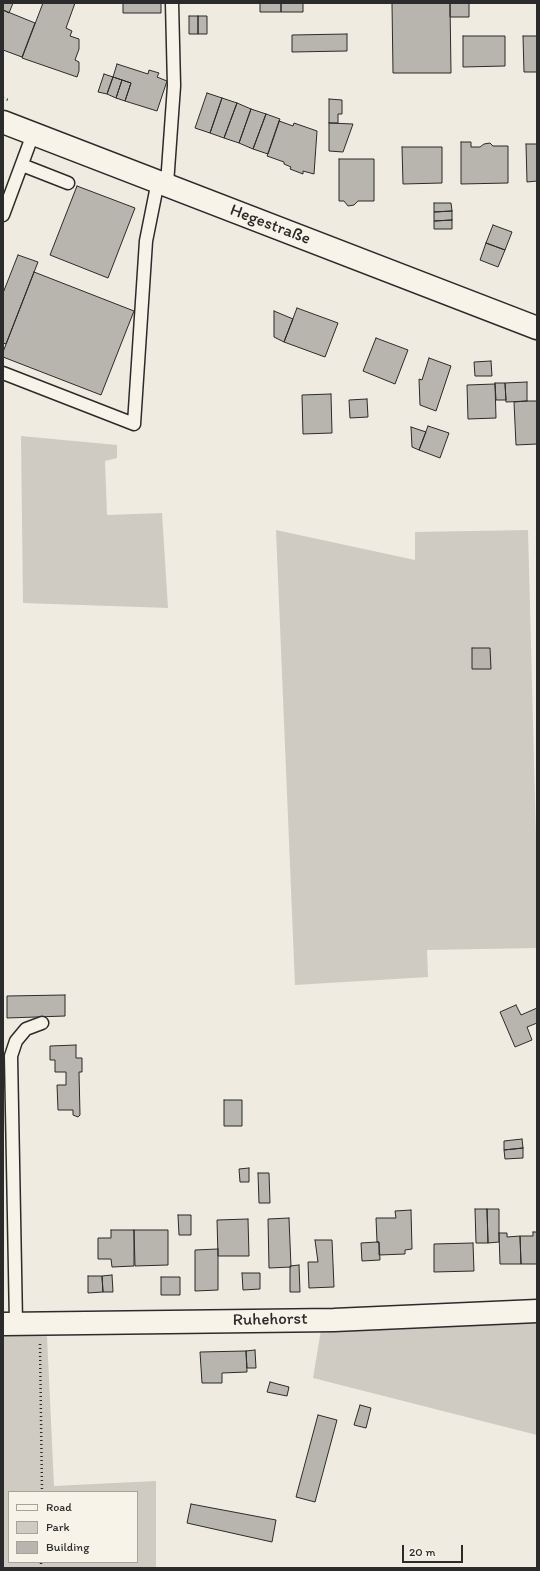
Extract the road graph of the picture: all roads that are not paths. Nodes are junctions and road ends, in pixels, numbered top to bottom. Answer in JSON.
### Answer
{"nodes":[{"id":1,"x":172,"y":3,"type":"edge"},
{"id":2,"x":3,"y":122,"type":"edge"},
{"id":3,"x":33,"y":134,"type":"junction"},
{"id":4,"x":22,"y":165,"type":"junction"},
{"id":5,"x":68,"y":183,"type":"dead end"},
{"id":6,"x":162,"y":183,"type":"junction"},
{"id":7,"x":3,"y":215,"type":"edge"},
{"id":8,"x":537,"y":328,"type":"edge"},
{"id":9,"x":3,"y":373,"type":"edge"},
{"id":10,"x":42,"y":1023,"type":"dead end"},
{"id":11,"x":537,"y":1311,"type":"edge"},
{"id":12,"x":10,"y":1324,"type":"edge"}],
"edges":[{"from":1,"to":6,"type":"lane"},
{"from":2,"to":3,"type":"street","name":"Hegestraße"},
{"from":3,"to":4,"type":"lane"},
{"from":3,"to":6,"type":"street","name":"Hegestraße"},
{"from":4,"to":5,"type":"lane"},
{"from":4,"to":7,"type":"lane"},
{"from":6,"to":8,"type":"street","name":"Hegestraße"},
{"from":6,"to":9,"type":"lane"},
{"from":10,"to":12,"type":"lane"},
{"from":11,"to":12,"type":"street","name":"Ruhehorst"}]}
